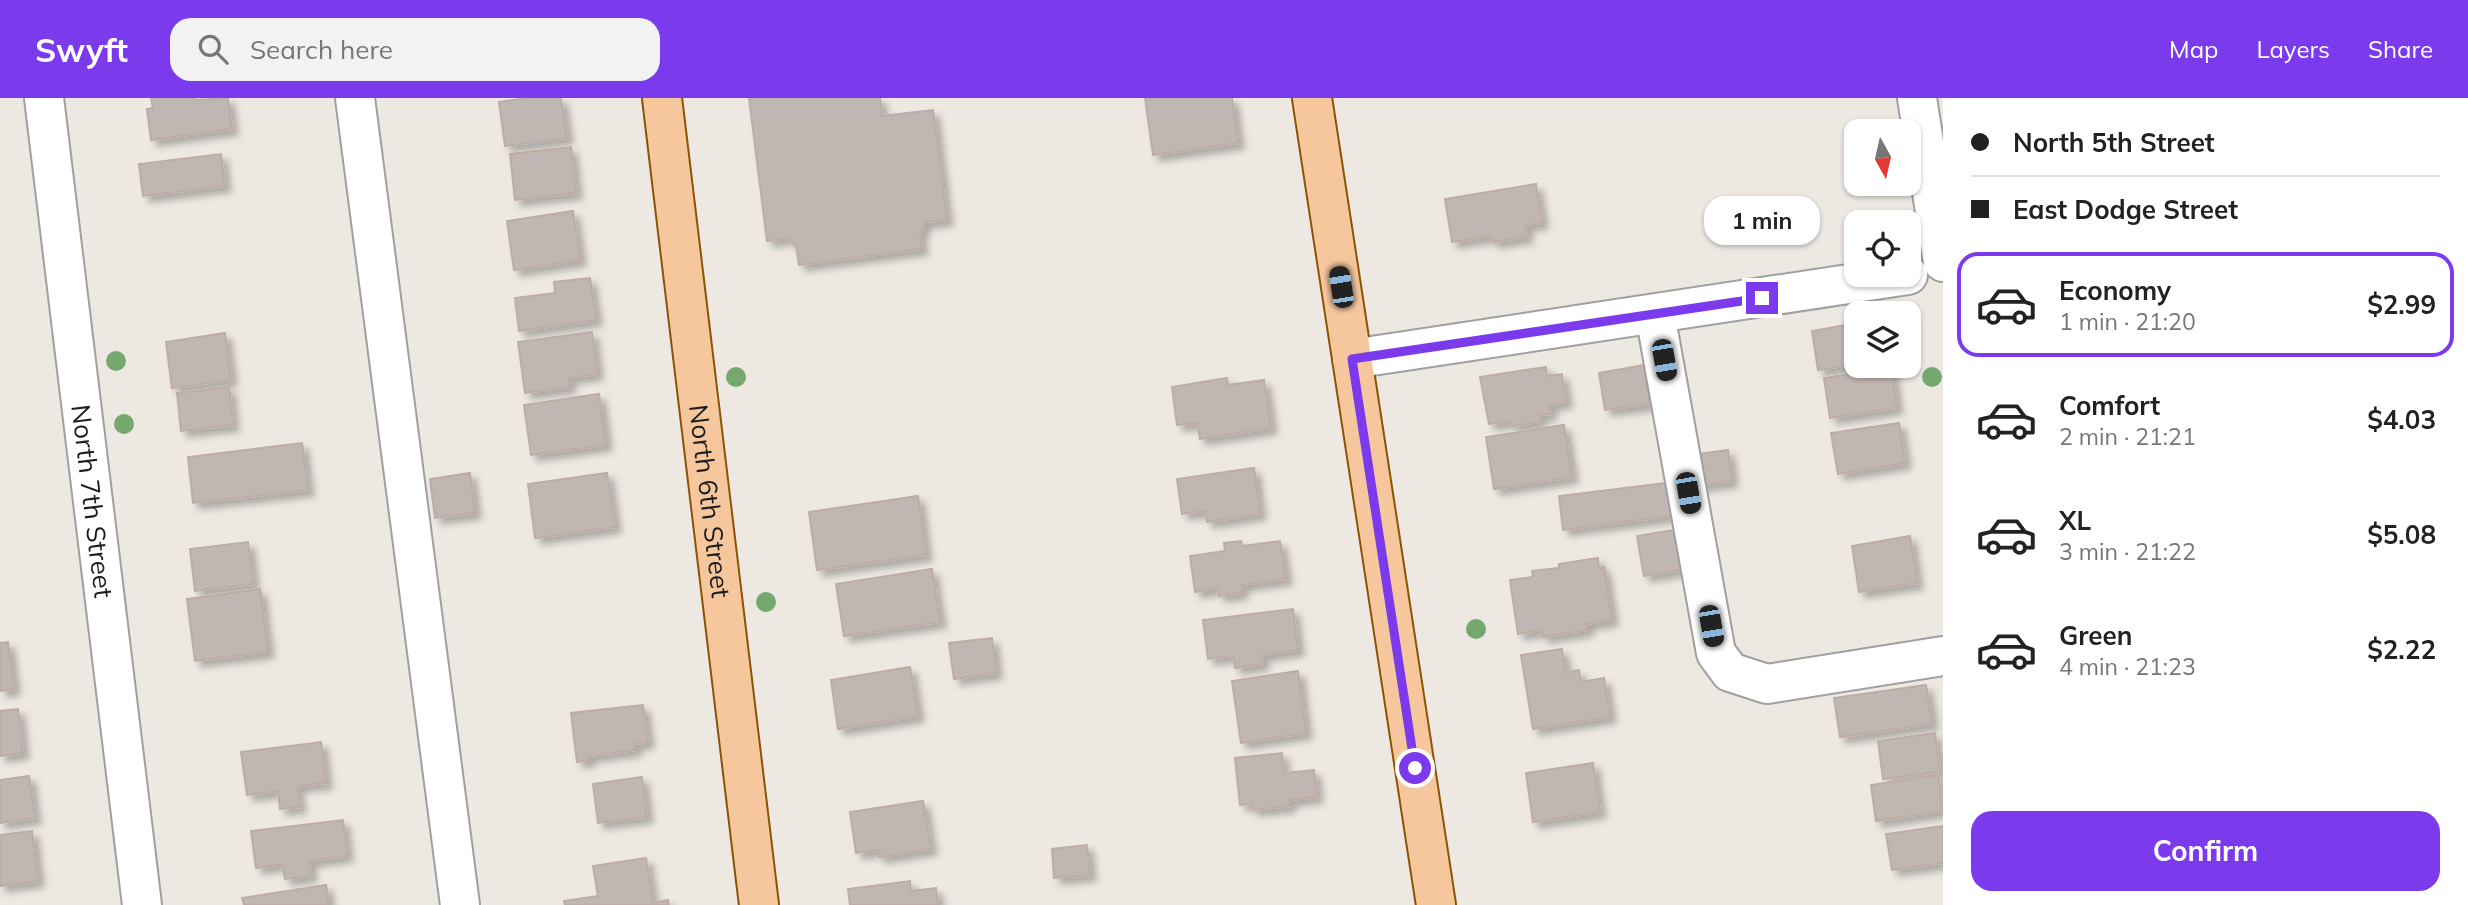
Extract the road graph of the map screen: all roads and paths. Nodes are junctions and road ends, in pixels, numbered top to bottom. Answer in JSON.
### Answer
{"nodes":[{"id":1,"x":44,"y":98,"type":"edge"},
{"id":2,"x":355,"y":98,"type":"edge"},
{"id":3,"x":662,"y":98,"type":"edge"},
{"id":4,"x":1312,"y":98,"type":"edge"},
{"id":5,"x":1917,"y":98,"type":"edge"},
{"id":6,"x":1943,"y":262,"type":"edge"},
{"id":7,"x":1943,"y":269,"type":"edge"},
{"id":8,"x":1921,"y":273,"type":"edge"},
{"id":9,"x":1844,"y":285,"type":"edge"},
{"id":10,"x":1655,"y":314,"type":"junction"},
{"id":11,"x":1352,"y":359,"type":"junction"},
{"id":12,"x":1943,"y":656,"type":"edge"},
{"id":13,"x":142,"y":905,"type":"edge"},
{"id":14,"x":460,"y":905,"type":"edge"},
{"id":15,"x":759,"y":905,"type":"edge"},
{"id":16,"x":1436,"y":905,"type":"edge"}],
"edges":[{"from":1,"to":13,"type":"street","name":"North 7th Street"},
{"from":2,"to":14,"type":"street"},
{"from":3,"to":15,"type":"main road","name":"North 6th Street"},
{"from":4,"to":11,"type":"main road"},
{"from":5,"to":6,"type":"street"},
{"from":7,"to":8,"type":"street"},
{"from":9,"to":10,"type":"street"},
{"from":10,"to":11,"type":"street"},
{"from":10,"to":12,"type":"street"},
{"from":11,"to":16,"type":"main road"}]}
